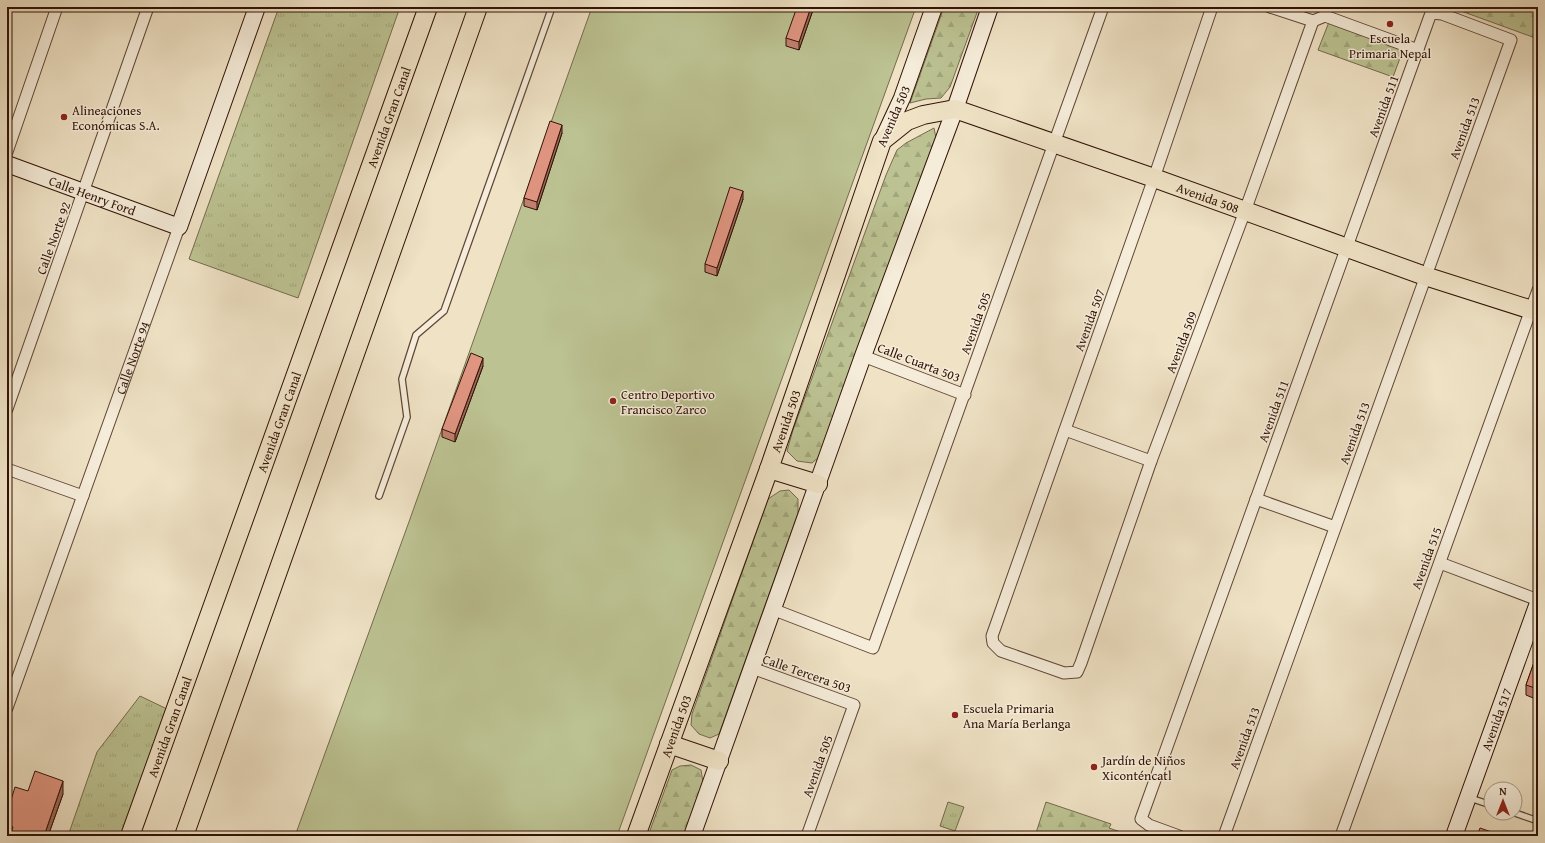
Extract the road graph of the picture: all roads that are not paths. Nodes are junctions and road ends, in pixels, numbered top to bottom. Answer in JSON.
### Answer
{"nodes":[{"id":1,"x":57,"y":7,"type":"edge"},
{"id":2,"x":148,"y":7,"type":"edge"},
{"id":3,"x":257,"y":7,"type":"edge"},
{"id":4,"x":428,"y":7,"type":"edge"},
{"id":5,"x":478,"y":7,"type":"edge"},
{"id":6,"x":552,"y":7,"type":"edge"},
{"id":7,"x":934,"y":7,"type":"edge"},
{"id":8,"x":990,"y":7,"type":"edge"},
{"id":9,"x":1103,"y":7,"type":"edge"},
{"id":10,"x":1212,"y":7,"type":"edge"},
{"id":11,"x":1270,"y":7,"type":"edge"},
{"id":12,"x":1431,"y":13,"type":"joint"},
{"id":13,"x":1313,"y":21,"type":"junction"},
{"id":14,"x":1418,"y":50,"type":"junction"},
{"id":15,"x":956,"y":109,"type":"junction"},
{"id":16,"x":882,"y":140,"type":"junction"},
{"id":17,"x":1055,"y":143,"type":"junction"},
{"id":18,"x":7,"y":152,"type":"edge"},
{"id":19,"x":7,"y":164,"type":"edge"},
{"id":20,"x":1154,"y":178,"type":"junction"},
{"id":21,"x":84,"y":192,"type":"junction"},
{"id":22,"x":1245,"y":211,"type":"junction"},
{"id":23,"x":178,"y":227,"type":"junction"},
{"id":24,"x":1347,"y":248,"type":"junction"},
{"id":25,"x":1425,"y":276,"type":"junction"},
{"id":26,"x":1538,"y":290,"type":"edge"},
{"id":27,"x":1534,"y":311,"type":"edge"},
{"id":28,"x":863,"y":356,"type":"junction"},
{"id":29,"x":965,"y":395,"type":"junction"},
{"id":30,"x":7,"y":409,"type":"edge"},
{"id":31,"x":1065,"y":430,"type":"junction"},
{"id":32,"x":1152,"y":461,"type":"junction"},
{"id":33,"x":769,"y":468,"type":"junction"},
{"id":34,"x":7,"y":469,"type":"edge"},
{"id":35,"x":818,"y":484,"type":"junction"},
{"id":36,"x":83,"y":496,"type":"junction"},
{"id":37,"x":379,"y":496,"type":"dead end"},
{"id":38,"x":1256,"y":499,"type":"junction"},
{"id":39,"x":1335,"y":527,"type":"junction"},
{"id":40,"x":1440,"y":563,"type":"junction"},
{"id":41,"x":1538,"y":600,"type":"edge"},
{"id":42,"x":1538,"y":603,"type":"edge"},
{"id":43,"x":772,"y":609,"type":"junction"},
{"id":44,"x":752,"y":668,"type":"junction"},
{"id":45,"x":1077,"y":672,"type":"joint"},
{"id":46,"x":854,"y":705,"type":"joint"},
{"id":47,"x":7,"y":708,"type":"edge"},
{"id":48,"x":669,"y":744,"type":"junction"},
{"id":49,"x":719,"y":761,"type":"junction"},
{"id":50,"x":1468,"y":798,"type":"junction"},
{"id":51,"x":1483,"y":803,"type":"edge"},
{"id":52,"x":1523,"y":816,"type":"edge"},
{"id":53,"x":1538,"y":821,"type":"edge"},
{"id":54,"x":130,"y":836,"type":"edge"},
{"id":55,"x":184,"y":836,"type":"edge"},
{"id":56,"x":636,"y":836,"type":"edge"},
{"id":57,"x":692,"y":836,"type":"edge"},
{"id":58,"x":807,"y":836,"type":"edge"},
{"id":59,"x":1179,"y":836,"type":"edge"},
{"id":60,"x":1224,"y":836,"type":"edge"},
{"id":61,"x":1341,"y":836,"type":"edge"},
{"id":62,"x":1454,"y":836,"type":"edge"}],
"edges":[{"from":1,"to":18,"type":"street"},
{"from":2,"to":21,"type":"street","name":"Calle Norte 92"},
{"from":3,"to":23,"type":"street","name":"Calle Norte 94"},
{"from":4,"to":54,"type":"main road","name":"Avenida Gran Canal"},
{"from":5,"to":55,"type":"main road"},
{"from":6,"to":37,"type":"lane"},
{"from":7,"to":16,"type":"street","name":"Avenida 503"},
{"from":8,"to":15,"type":"street"},
{"from":9,"to":17,"type":"street","name":"Avenida 505"},
{"from":10,"to":20,"type":"street","name":"Avenida 507"},
{"from":11,"to":13,"type":"street"},
{"from":12,"to":14,"type":"street","name":"Avenida 511"},
{"from":12,"to":25,"type":"street","name":"Avenida 513"},
{"from":13,"to":14,"type":"street"},
{"from":13,"to":22,"type":"street","name":"Avenida 509"},
{"from":14,"to":24,"type":"street","name":"Avenida 511"},
{"from":15,"to":16,"type":"main road","name":"Avenida 508"},
{"from":15,"to":17,"type":"main road","name":"Avenida 508"},
{"from":15,"to":28,"type":"street"},
{"from":16,"to":33,"type":"main road","name":"Avenida 503"},
{"from":17,"to":20,"type":"main road","name":"Avenida 508"},
{"from":17,"to":29,"type":"street","name":"Avenida 505"},
{"from":19,"to":21,"type":"street","name":"Calle Henry Ford"},
{"from":20,"to":22,"type":"main road","name":"Avenida 508"},
{"from":20,"to":31,"type":"street","name":"Avenida 507"},
{"from":21,"to":23,"type":"street","name":"Calle Henry Ford"},
{"from":21,"to":30,"type":"street","name":"Calle Norte 92"},
{"from":22,"to":24,"type":"main road","name":"Avenida 508"},
{"from":22,"to":32,"type":"street","name":"Avenida 509"},
{"from":23,"to":36,"type":"street","name":"Calle Norte 94"},
{"from":24,"to":25,"type":"main road","name":"Avenida 508"},
{"from":24,"to":38,"type":"street","name":"Avenida 511"},
{"from":25,"to":27,"type":"main road","name":"Avenida 508"},
{"from":25,"to":39,"type":"street","name":"Avenida 513"},
{"from":26,"to":27,"type":"street","name":"Avenida 515"},
{"from":27,"to":40,"type":"street","name":"Avenida 515"},
{"from":28,"to":29,"type":"street","name":"Calle Cuarta 503"},
{"from":28,"to":35,"type":"street"},
{"from":29,"to":43,"type":"street","name":"Avenida 505"},
{"from":31,"to":32,"type":"street"},
{"from":31,"to":45,"type":"street","name":"Avenida 507"},
{"from":32,"to":45,"type":"street","name":"Avenida 509"},
{"from":33,"to":35,"type":"main road"},
{"from":33,"to":48,"type":"main road","name":"Avenida 503"},
{"from":34,"to":36,"type":"street"},
{"from":35,"to":43,"type":"street"},
{"from":36,"to":47,"type":"street","name":"Calle Norte 94"},
{"from":38,"to":39,"type":"street"},
{"from":38,"to":59,"type":"street","name":"Avenida 511"},
{"from":39,"to":60,"type":"street","name":"Avenida 513"},
{"from":40,"to":41,"type":"street"},
{"from":40,"to":61,"type":"street","name":"Avenida 515"},
{"from":42,"to":50,"type":"street","name":"Avenida 517"},
{"from":43,"to":44,"type":"street"},
{"from":44,"to":46,"type":"street","name":"Calle Tercera 503"},
{"from":44,"to":49,"type":"street"},
{"from":46,"to":58,"type":"street","name":"Avenida 505"},
{"from":48,"to":49,"type":"main road"},
{"from":48,"to":56,"type":"main road","name":"Avenida 503"},
{"from":49,"to":57,"type":"street"},
{"from":50,"to":51,"type":"lane"},
{"from":50,"to":62,"type":"street","name":"Avenida 517"},
{"from":52,"to":53,"type":"lane"}]}
